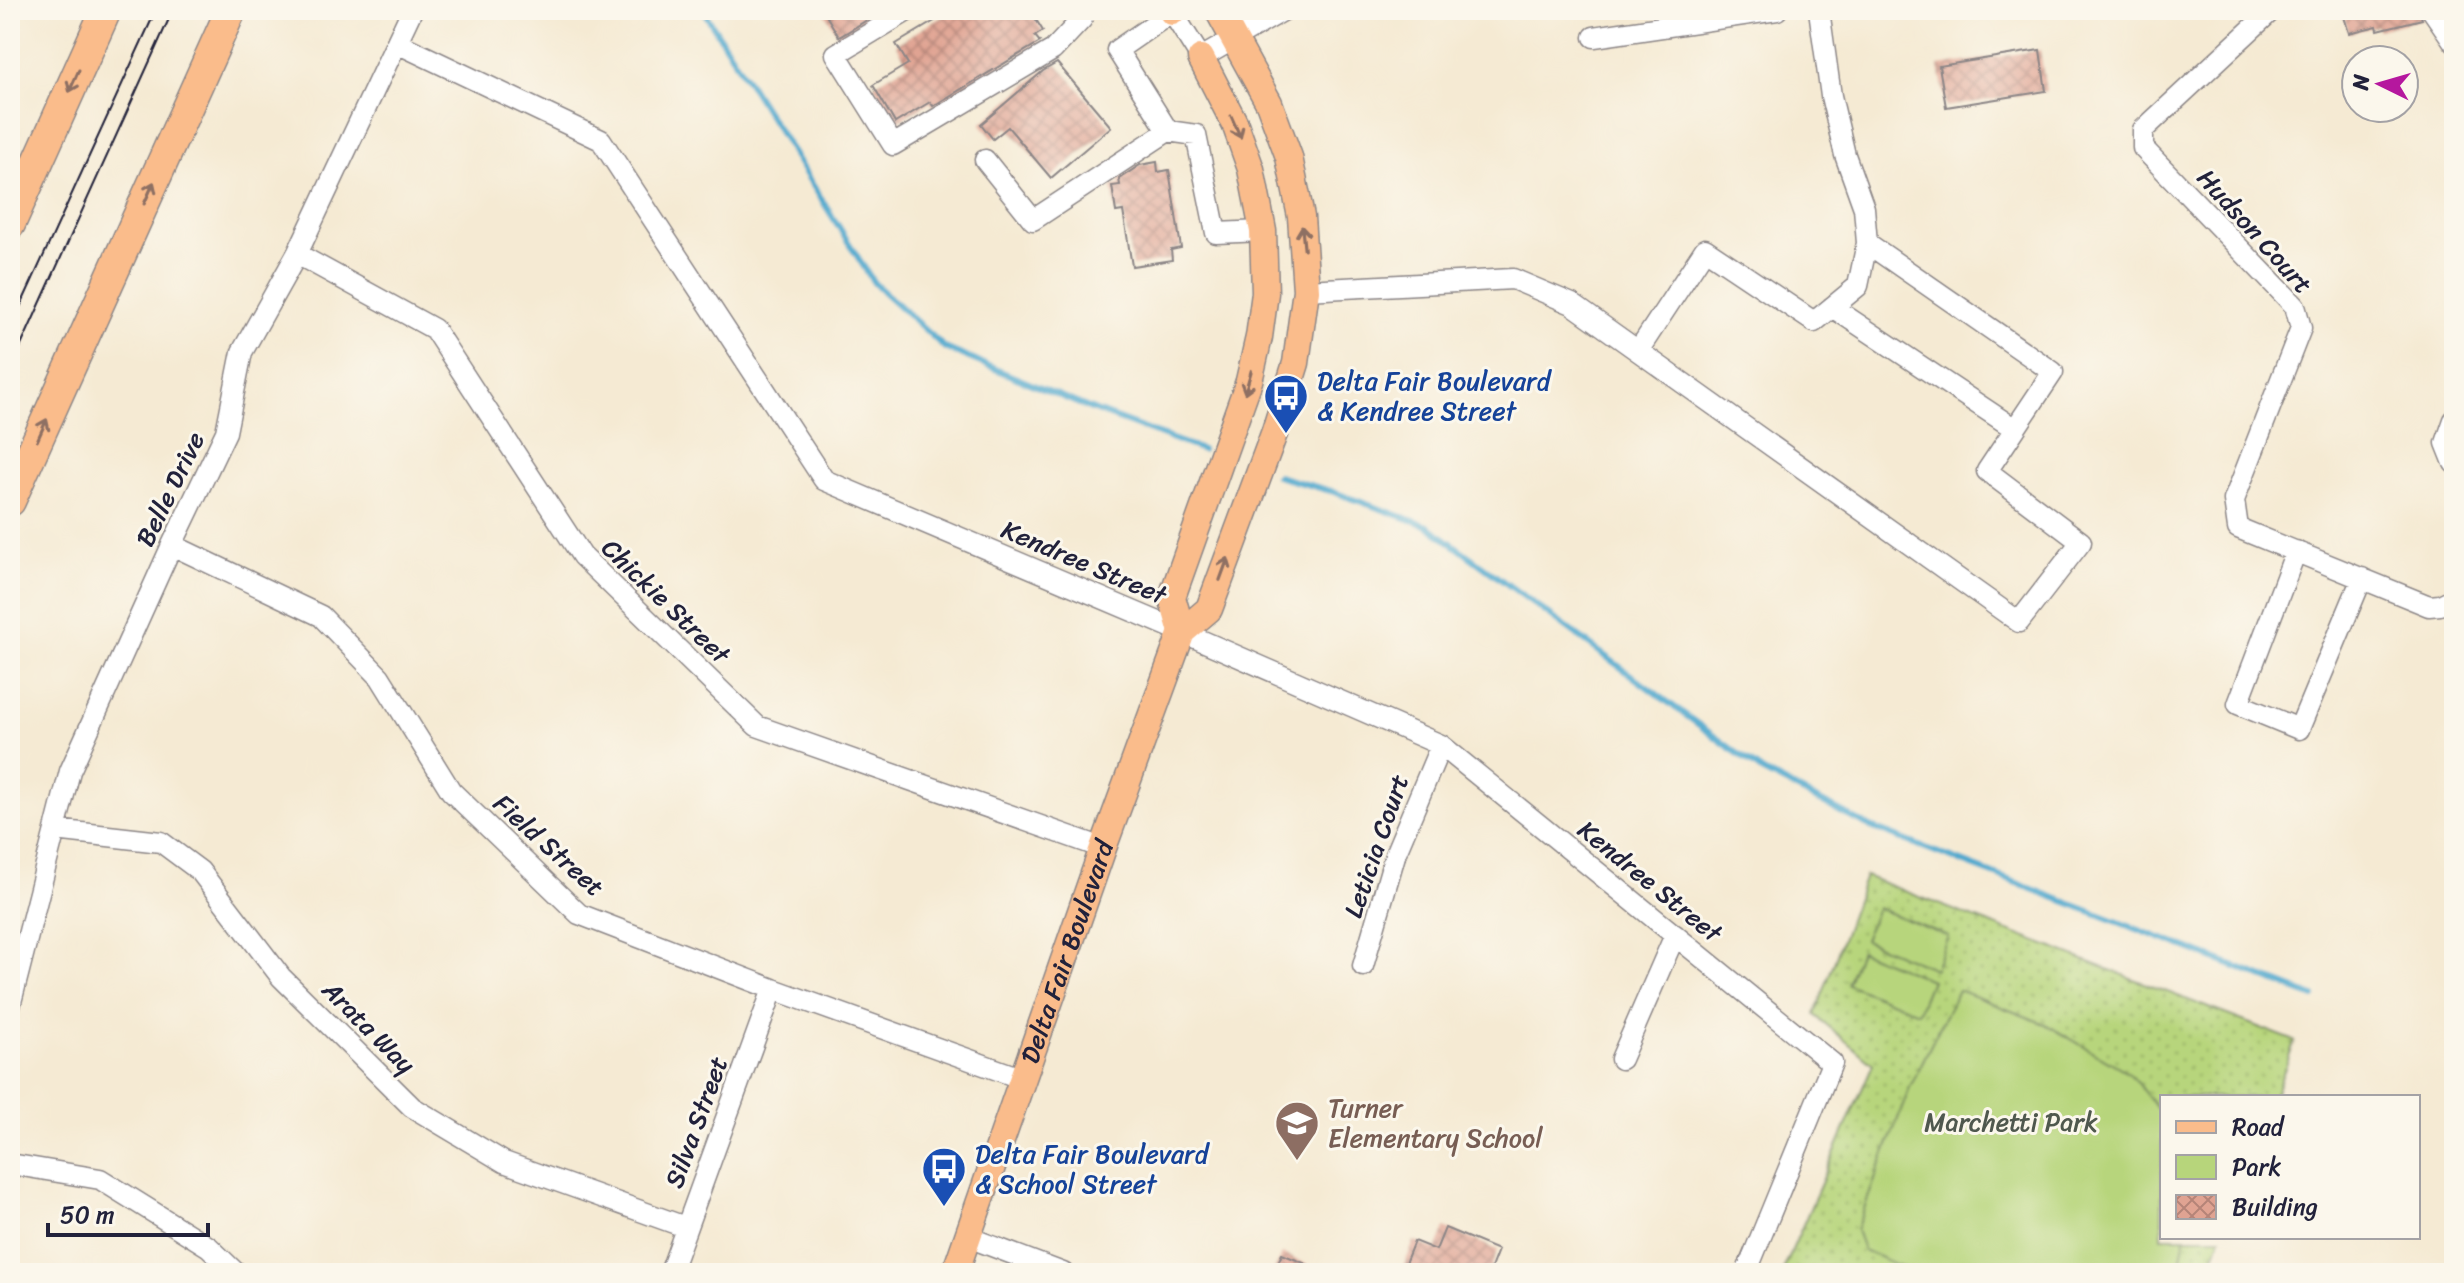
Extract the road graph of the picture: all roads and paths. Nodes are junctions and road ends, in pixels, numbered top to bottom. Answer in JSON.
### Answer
{"nodes":[{"id":1,"x":106,"y":10,"type":"edge"},
{"id":2,"x":231,"y":10,"type":"edge"},
{"id":3,"x":412,"y":10,"type":"edge"},
{"id":4,"x":909,"y":10,"type":"edge"},
{"id":5,"x":1218,"y":10,"type":"edge"},
{"id":6,"x":1284,"y":10,"type":"edge"},
{"id":7,"x":1777,"y":10,"type":"edge"},
{"id":8,"x":1819,"y":10,"type":"edge"},
{"id":9,"x":2272,"y":10,"type":"edge"},
{"id":10,"x":2432,"y":10,"type":"edge"},
{"id":11,"x":1172,"y":11,"type":"edge"},
{"id":12,"x":1083,"y":13,"type":"edge"},
{"id":13,"x":1594,"y":37,"type":"dead end"},
{"id":14,"x":1234,"y":38,"type":"junction"},
{"id":15,"x":2454,"y":42,"type":"edge"},
{"id":16,"x":397,"y":43,"type":"junction"},
{"id":17,"x":1201,"y":58,"type":"junction"},
{"id":18,"x":1168,"y":131,"type":"junction"},
{"id":19,"x":985,"y":160,"type":"dead end"},
{"id":20,"x":10,"y":224,"type":"edge"},
{"id":21,"x":1263,"y":231,"type":"junction"},
{"id":22,"x":1867,"y":243,"type":"junction"},
{"id":23,"x":297,"y":254,"type":"junction"},
{"id":24,"x":1306,"y":290,"type":"junction"},
{"id":25,"x":1832,"y":307,"type":"junction"},
{"id":26,"x":1638,"y":351,"type":"junction"},
{"id":27,"x":2454,"y":420,"type":"edge"},
{"id":28,"x":2015,"y":429,"type":"junction"},
{"id":29,"x":2454,"y":463,"type":"edge"},
{"id":30,"x":10,"y":501,"type":"edge"},
{"id":31,"x":172,"y":545,"type":"junction"},
{"id":32,"x":2296,"y":551,"type":"junction"},
{"id":33,"x":2362,"y":578,"type":"junction"},
{"id":34,"x":2454,"y":598,"type":"edge"},
{"id":35,"x":1182,"y":632,"type":"junction"},
{"id":36,"x":1441,"y":745,"type":"junction"},
{"id":37,"x":55,"y":830,"type":"junction"},
{"id":38,"x":1103,"y":848,"type":"junction"},
{"id":39,"x":1675,"y":935,"type":"junction"},
{"id":40,"x":1363,"y":966,"type":"dead end"},
{"id":41,"x":773,"y":989,"type":"junction"},
{"id":42,"x":10,"y":1006,"type":"edge"},
{"id":43,"x":1621,"y":1059,"type":"dead end"},
{"id":44,"x":1023,"y":1079,"type":"junction"},
{"id":45,"x":10,"y":1164,"type":"edge"},
{"id":46,"x":685,"y":1227,"type":"junction"},
{"id":47,"x":968,"y":1237,"type":"junction"},
{"id":48,"x":236,"y":1273,"type":"edge"},
{"id":49,"x":670,"y":1273,"type":"edge"},
{"id":50,"x":955,"y":1273,"type":"edge"},
{"id":51,"x":1063,"y":1273,"type":"edge"},
{"id":52,"x":1746,"y":1273,"type":"edge"}],
"edges":[{"from":1,"to":20,"type":"highway","one_way":true},
{"from":30,"to":2,"type":"highway","one_way":true},
{"from":3,"to":16,"type":"street","name":"Belle Drive"},
{"from":4,"to":12,"type":"street"},
{"from":5,"to":14,"type":"main road","name":"Delta Fair Boulevard"},
{"from":6,"to":14,"type":"street"},
{"from":7,"to":13,"type":"street"},
{"from":8,"to":22,"type":"street"},
{"from":9,"to":32,"type":"street","name":"Hudson Court"},
{"from":10,"to":15,"type":"street"},
{"from":11,"to":17,"type":"street"},
{"from":11,"to":18,"type":"street"},
{"from":14,"to":17,"type":"street"},
{"from":24,"to":14,"type":"main road","name":"Delta Fair Boulevard","one_way":true},
{"from":16,"to":23,"type":"street","name":"Belle Drive"},
{"from":16,"to":35,"type":"street","name":"Kendree Street"},
{"from":17,"to":21,"type":"main road","one_way":true},
{"from":18,"to":19,"type":"street"},
{"from":18,"to":21,"type":"street"},
{"from":21,"to":35,"type":"main road","one_way":true},
{"from":22,"to":25,"type":"street"},
{"from":22,"to":28,"type":"street"},
{"from":23,"to":31,"type":"street","name":"Belle Drive"},
{"from":23,"to":38,"type":"street","name":"Chickie Street"},
{"from":24,"to":26,"type":"street"},
{"from":35,"to":24,"type":"main road","name":"Delta Fair Boulevard","one_way":true},
{"from":25,"to":26,"type":"street"},
{"from":25,"to":28,"type":"street"},
{"from":26,"to":28,"type":"street"},
{"from":27,"to":29,"type":"street"},
{"from":31,"to":37,"type":"street","name":"Belle Drive"},
{"from":31,"to":41,"type":"street","name":"Field Street"},
{"from":32,"to":33,"type":"street","name":"Hudson Court"},
{"from":32,"to":33,"type":"street"},
{"from":33,"to":34,"type":"street","name":"Hudson Court"},
{"from":35,"to":36,"type":"street","name":"Kendree Street"},
{"from":35,"to":38,"type":"main road","name":"Delta Fair Boulevard"},
{"from":36,"to":39,"type":"street","name":"Kendree Street"},
{"from":36,"to":40,"type":"street","name":"Leticia Court"},
{"from":37,"to":42,"type":"street","name":"Belle Drive"},
{"from":37,"to":46,"type":"street","name":"Arata Way"},
{"from":38,"to":44,"type":"main road","name":"Delta Fair Boulevard"},
{"from":39,"to":43,"type":"street"},
{"from":39,"to":52,"type":"street","name":"Kendree Street"},
{"from":41,"to":44,"type":"street","name":"Field Street"},
{"from":41,"to":46,"type":"street","name":"Silva Street"},
{"from":44,"to":47,"type":"main road","name":"Delta Fair Boulevard"},
{"from":45,"to":48,"type":"street"},
{"from":46,"to":49,"type":"street","name":"Silva Street"},
{"from":47,"to":50,"type":"main road","name":"Delta Fair Boulevard"},
{"from":47,"to":51,"type":"street"}]}
